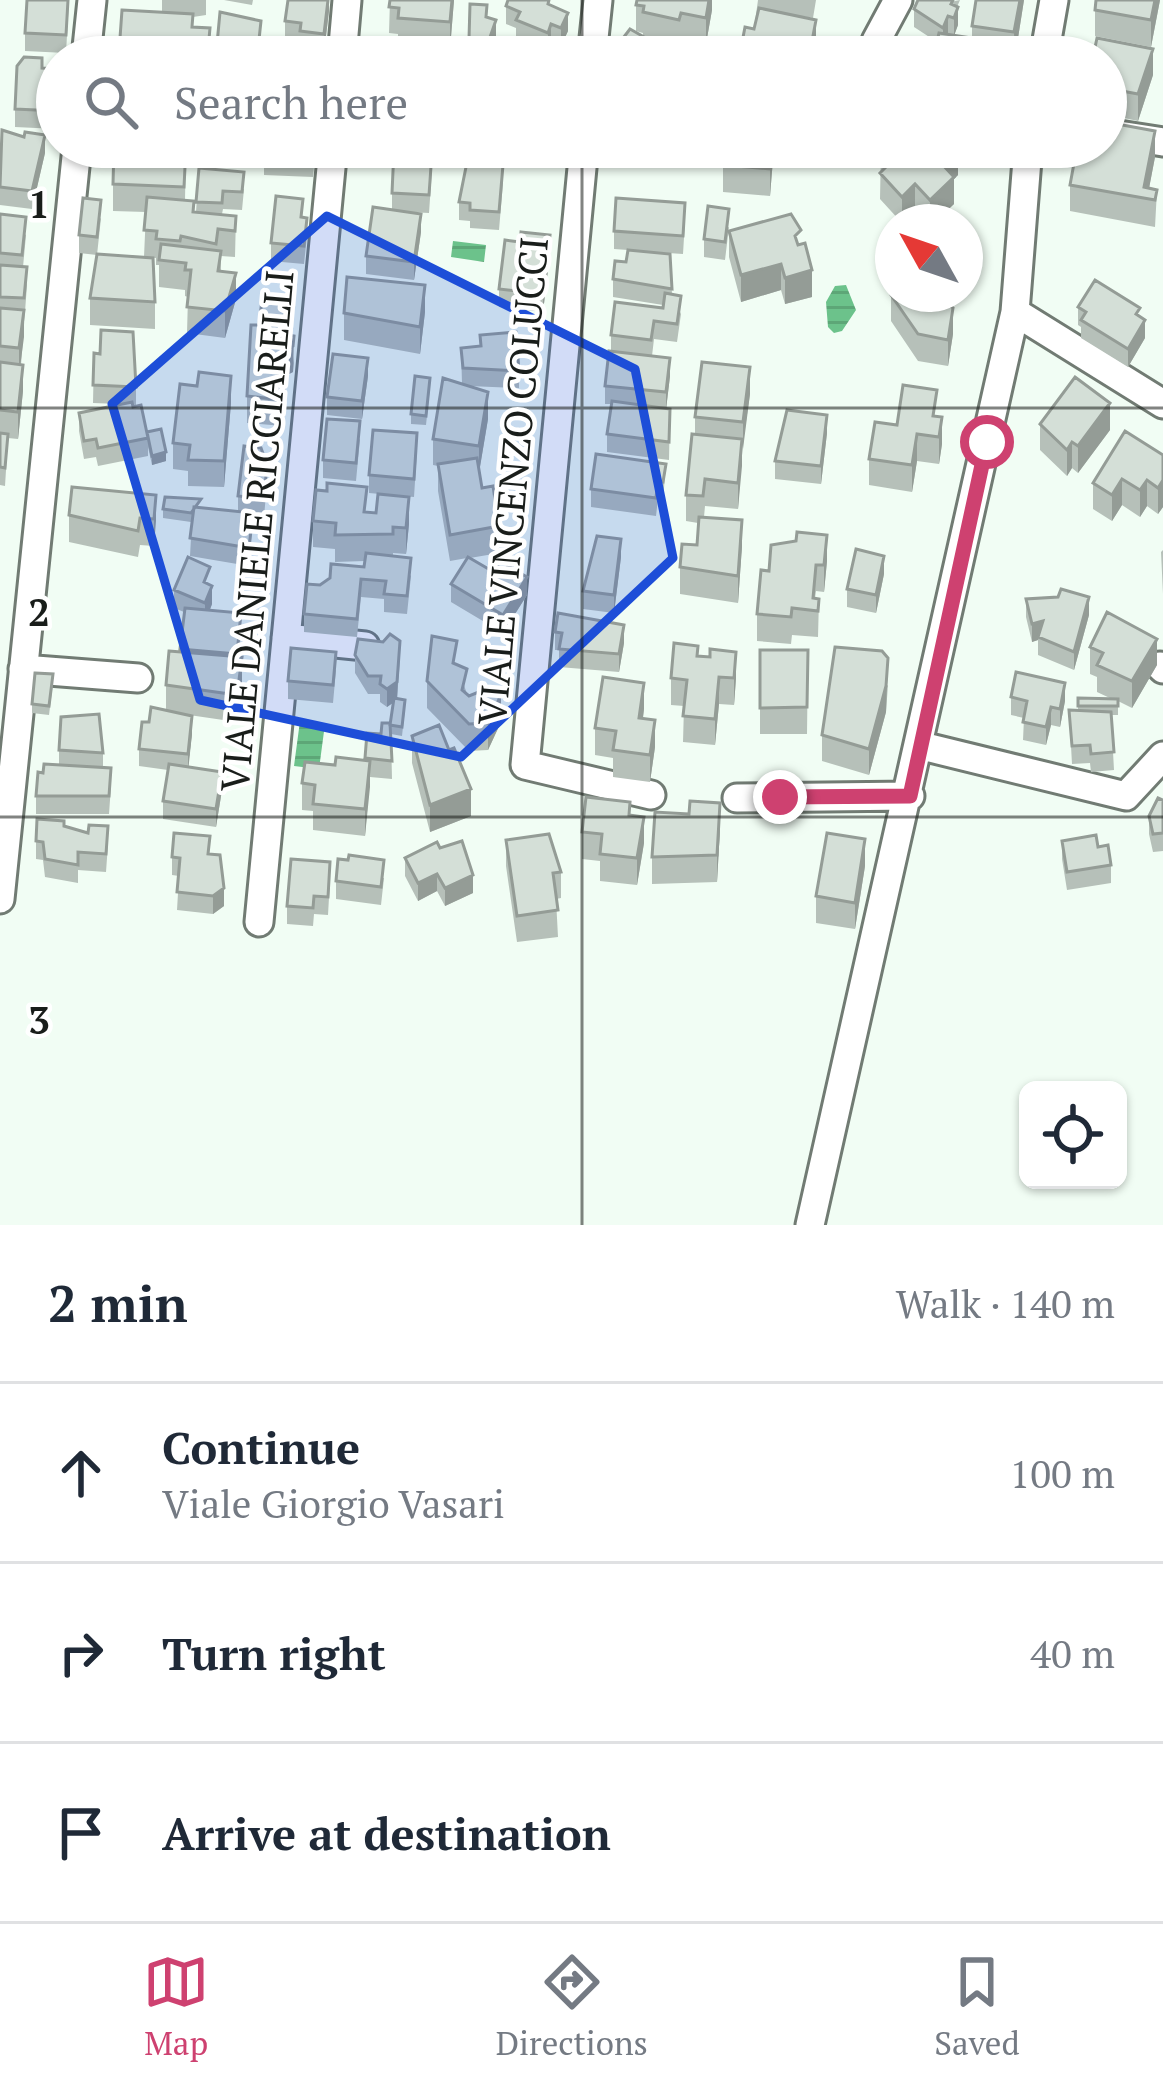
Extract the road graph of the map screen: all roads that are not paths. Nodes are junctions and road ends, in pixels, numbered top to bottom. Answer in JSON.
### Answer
{"nodes":[{"id":1,"x":92,"y":0,"type":"edge"},
{"id":2,"x":347,"y":0,"type":"edge"},
{"id":3,"x":598,"y":0,"type":"edge"},
{"id":4,"x":898,"y":0,"type":"edge"},
{"id":5,"x":1054,"y":0,"type":"edge"},
{"id":6,"x":88,"y":36,"type":"edge"},
{"id":7,"x":344,"y":36,"type":"edge"},
{"id":8,"x":594,"y":36,"type":"edge"},
{"id":9,"x":879,"y":36,"type":"edge"},
{"id":10,"x":1048,"y":36,"type":"edge"},
{"id":11,"x":1127,"y":136,"type":"edge"},
{"id":12,"x":1163,"y":142,"type":"edge"},
{"id":13,"x":75,"y":168,"type":"edge"},
{"id":14,"x":331,"y":168,"type":"edge"},
{"id":15,"x":582,"y":168,"type":"edge"},
{"id":16,"x":1018,"y":168,"type":"edge"},
{"id":17,"x":1016,"y":312,"type":"junction"},
{"id":18,"x":1163,"y":404,"type":"edge"},
{"id":19,"x":286,"y":638,"type":"junction"},
{"id":20,"x":364,"y":646,"type":"edge"},
{"id":21,"x":23,"y":669,"type":"junction"},
{"id":22,"x":138,"y":678,"type":"dead end"},
{"id":23,"x":922,"y":746,"type":"junction"},
{"id":24,"x":1163,"y":756,"type":"edge"},
{"id":25,"x":650,"y":795,"type":"dead end"},
{"id":26,"x":910,"y":796,"type":"junction"},
{"id":27,"x":1126,"y":796,"type":"junction"},
{"id":28,"x":737,"y":797,"type":"dead end"},
{"id":29,"x":1163,"y":808,"type":"edge"},
{"id":30,"x":0,"y":898,"type":"edge"},
{"id":31,"x":259,"y":922,"type":"dead end"},
{"id":32,"x":811,"y":1225,"type":"edge"}],
"edges":[{"from":1,"to":6,"type":"street"},
{"from":2,"to":7,"type":"street"},
{"from":3,"to":8,"type":"street"},
{"from":4,"to":9,"type":"street"},
{"from":5,"to":10,"type":"street"},
{"from":11,"to":12,"type":"street"},
{"from":13,"to":21,"type":"street"},
{"from":14,"to":19,"type":"street","name":"VIALE DANIELE RICCIARELLI"},
{"from":15,"to":25,"type":"street","name":"VIALE VINCENZO COLUCCI"},
{"from":16,"to":17,"type":"street"},
{"from":17,"to":18,"type":"street"},
{"from":17,"to":23,"type":"street"},
{"from":19,"to":20,"type":"street"},
{"from":19,"to":31,"type":"street","name":"VIALE DANIELE RICCIARELLI"},
{"from":21,"to":22,"type":"street"},
{"from":21,"to":30,"type":"street"},
{"from":23,"to":26,"type":"street"},
{"from":23,"to":27,"type":"street"},
{"from":24,"to":27,"type":"street"},
{"from":26,"to":28,"type":"street"},
{"from":26,"to":32,"type":"street"},
{"from":27,"to":29,"type":"street"}]}
